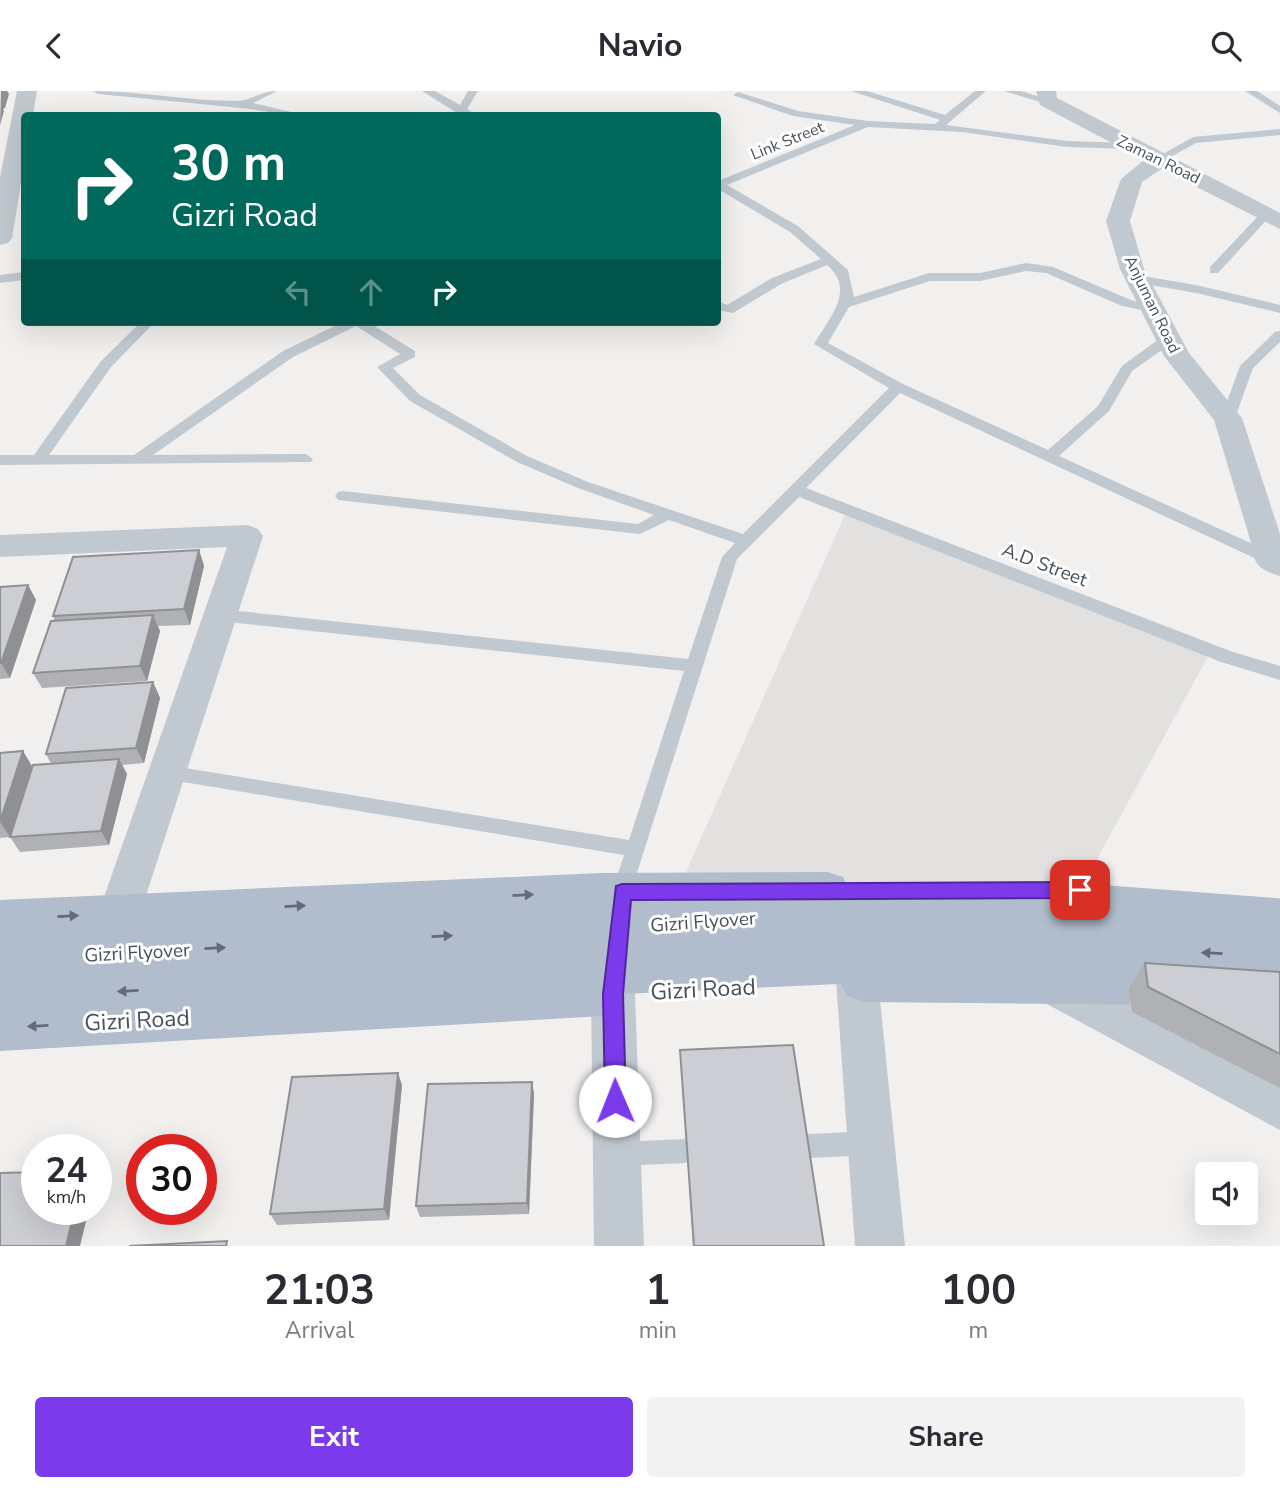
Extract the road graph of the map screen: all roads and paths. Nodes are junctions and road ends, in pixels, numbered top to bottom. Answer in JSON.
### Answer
{"nodes":[{"id":1,"x":27,"y":91,"type":"edge"},
{"id":2,"x":98,"y":91,"type":"edge"},
{"id":3,"x":272,"y":91,"type":"edge"},
{"id":4,"x":427,"y":91,"type":"edge"},
{"id":5,"x":473,"y":91,"type":"edge"},
{"id":6,"x":856,"y":91,"type":"edge"},
{"id":7,"x":981,"y":91,"type":"edge"},
{"id":8,"x":1009,"y":91,"type":"edge"},
{"id":9,"x":1250,"y":91,"type":"edge"},
{"id":10,"x":738,"y":95,"type":"dead end"},
{"id":11,"x":1047,"y":96,"type":"edge"},
{"id":12,"x":222,"y":103,"type":"junction"},
{"id":13,"x":239,"y":105,"type":"junction"},
{"id":14,"x":1280,"y":110,"type":"edge"},
{"id":15,"x":25,"y":112,"type":"edge"},
{"id":16,"x":206,"y":112,"type":"edge"},
{"id":17,"x":281,"y":112,"type":"edge"},
{"id":18,"x":464,"y":112,"type":"edge"},
{"id":19,"x":466,"y":112,"type":"edge"},
{"id":20,"x":947,"y":119,"type":"junction"},
{"id":21,"x":868,"y":124,"type":"junction"},
{"id":22,"x":937,"y":128,"type":"junction"},
{"id":23,"x":1280,"y":132,"type":"edge"},
{"id":24,"x":21,"y":134,"type":"edge"},
{"id":25,"x":1131,"y":146,"type":"junction"},
{"id":26,"x":1161,"y":158,"type":"junction"},
{"id":27,"x":721,"y":184,"type":"edge"},
{"id":28,"x":721,"y":187,"type":"edge"},
{"id":29,"x":1273,"y":218,"type":"edge"},
{"id":30,"x":0,"y":237,"type":"edge"},
{"id":31,"x":829,"y":260,"type":"junction"},
{"id":32,"x":1214,"y":270,"type":"dead end"},
{"id":33,"x":21,"y":277,"type":"edge"},
{"id":34,"x":0,"y":279,"type":"edge"},
{"id":35,"x":1137,"y":279,"type":"junction"},
{"id":36,"x":844,"y":304,"type":"junction"},
{"id":37,"x":721,"y":306,"type":"edge"},
{"id":38,"x":1152,"y":308,"type":"junction"},
{"id":39,"x":1280,"y":309,"type":"edge"},
{"id":40,"x":144,"y":326,"type":"edge"},
{"id":41,"x":345,"y":326,"type":"edge"},
{"id":42,"x":365,"y":326,"type":"edge"},
{"id":43,"x":1280,"y":335,"type":"edge"},
{"id":44,"x":1168,"y":339,"type":"junction"},
{"id":45,"x":898,"y":387,"type":"junction"},
{"id":46,"x":1228,"y":418,"type":"junction"},
{"id":47,"x":1049,"y":457,"type":"junction"},
{"id":48,"x":139,"y":458,"type":"junction"},
{"id":49,"x":39,"y":459,"type":"junction"},
{"id":50,"x":306,"y":459,"type":"dead end"},
{"id":51,"x":0,"y":460,"type":"edge"},
{"id":52,"x":796,"y":490,"type":"junction"},
{"id":53,"x":343,"y":496,"type":"dead end"},
{"id":54,"x":668,"y":514,"type":"junction"},
{"id":55,"x":746,"y":541,"type":"junction"},
{"id":56,"x":0,"y":546,"type":"edge"},
{"id":57,"x":1274,"y":561,"type":"edge"},
{"id":58,"x":220,"y":615,"type":"junction"},
{"id":59,"x":695,"y":666,"type":"junction"},
{"id":60,"x":1280,"y":673,"type":"edge"},
{"id":61,"x":166,"y":773,"type":"junction"},
{"id":62,"x":636,"y":849,"type":"junction"},
{"id":63,"x":622,"y":892,"type":"junction"},
{"id":64,"x":1280,"y":902,"type":"edge"},
{"id":65,"x":119,"y":913,"type":"junction"},
{"id":66,"x":0,"y":921,"type":"edge"},
{"id":67,"x":1280,"y":923,"type":"edge"},
{"id":68,"x":1280,"y":957,"type":"edge"},
{"id":69,"x":0,"y":959,"type":"edge"},
{"id":70,"x":857,"y":980,"type":"junction"},
{"id":71,"x":1047,"y":982,"type":"junction"},
{"id":72,"x":613,"y":994,"type":"junction"},
{"id":73,"x":1280,"y":995,"type":"edge"},
{"id":74,"x":0,"y":998,"type":"edge"},
{"id":75,"x":0,"y":1028,"type":"edge"},
{"id":76,"x":1280,"y":1107,"type":"edge"},
{"id":77,"x":872,"y":1143,"type":"junction"},
{"id":78,"x":807,"y":1146,"type":"edge"},
{"id":79,"x":685,"y":1151,"type":"edge"},
{"id":80,"x":617,"y":1154,"type":"junction"},
{"id":81,"x":619,"y":1246,"type":"edge"},
{"id":82,"x":880,"y":1246,"type":"edge"}],
"edges":[{"from":1,"to":15,"type":"street"},
{"from":2,"to":12,"type":"lane"},
{"from":3,"to":13,"type":"lane"},
{"from":4,"to":18,"type":"lane"},
{"from":5,"to":19,"type":"lane"},
{"from":6,"to":20,"type":"lane"},
{"from":7,"to":20,"type":"lane"},
{"from":8,"to":11,"type":"lane"},
{"from":9,"to":14,"type":"lane"},
{"from":10,"to":21,"type":"lane"},
{"from":11,"to":25,"type":"street","name":"Zaman Road"},
{"from":12,"to":13,"type":"lane"},
{"from":12,"to":16,"type":"lane"},
{"from":13,"to":17,"type":"lane"},
{"from":20,"to":22,"type":"lane"},
{"from":21,"to":22,"type":"lane"},
{"from":21,"to":27,"type":"lane","name":"Link Street"},
{"from":22,"to":25,"type":"lane"},
{"from":23,"to":26,"type":"lane"},
{"from":24,"to":30,"type":"street"},
{"from":25,"to":26,"type":"street","name":"Zaman Road"},
{"from":26,"to":29,"type":"street","name":"Zaman Road"},
{"from":26,"to":35,"type":"street","name":"Anjuman Road"},
{"from":28,"to":31,"type":"lane"},
{"from":29,"to":32,"type":"lane"},
{"from":31,"to":36,"type":"lane"},
{"from":31,"to":37,"type":"lane"},
{"from":33,"to":34,"type":"lane"},
{"from":35,"to":38,"type":"street","name":"Anjuman Road"},
{"from":35,"to":39,"type":"lane"},
{"from":36,"to":38,"type":"lane"},
{"from":36,"to":45,"type":"lane"},
{"from":38,"to":44,"type":"street","name":"Anjuman Road"},
{"from":40,"to":49,"type":"lane"},
{"from":41,"to":48,"type":"lane"},
{"from":42,"to":54,"type":"lane"},
{"from":43,"to":46,"type":"lane"},
{"from":44,"to":46,"type":"street","name":"Anjuman Road"},
{"from":44,"to":47,"type":"lane"},
{"from":45,"to":47,"type":"lane"},
{"from":45,"to":52,"type":"lane"},
{"from":46,"to":57,"type":"street","name":"Anjuman Road"},
{"from":47,"to":57,"type":"lane"},
{"from":48,"to":49,"type":"lane"},
{"from":48,"to":50,"type":"lane"},
{"from":49,"to":51,"type":"lane"},
{"from":52,"to":55,"type":"lane"},
{"from":52,"to":60,"type":"lane","name":"A.D Street"},
{"from":53,"to":54,"type":"lane"},
{"from":54,"to":55,"type":"lane"},
{"from":55,"to":59,"type":"lane"},
{"from":56,"to":58,"type":"street"},
{"from":58,"to":59,"type":"lane"},
{"from":58,"to":61,"type":"street"},
{"from":59,"to":62,"type":"lane"},
{"from":61,"to":62,"type":"lane"},
{"from":61,"to":65,"type":"street"},
{"from":62,"to":63,"type":"lane"},
{"from":63,"to":64,"type":"main road"},
{"from":65,"to":63,"type":"main road","one_way":true},
{"from":63,"to":72,"type":"street"},
{"from":66,"to":65,"type":"main road","one_way":true},
{"from":69,"to":67,"type":"main road","name":"Gizri Flyover","one_way":true,"bridge":true},
{"from":68,"to":74,"type":"main road","name":"Gizri Flyover","one_way":true,"bridge":true},
{"from":70,"to":71,"type":"main road","name":"Gizri Road"},
{"from":70,"to":72,"type":"main road","name":"Gizri Road"},
{"from":70,"to":77,"type":"street"},
{"from":71,"to":73,"type":"main road","name":"Gizri Road"},
{"from":71,"to":76,"type":"street"},
{"from":72,"to":75,"type":"main road","name":"Gizri Road","one_way":true},
{"from":72,"to":80,"type":"street"},
{"from":77,"to":78,"type":"lane"},
{"from":77,"to":82,"type":"street"},
{"from":79,"to":80,"type":"lane"},
{"from":80,"to":81,"type":"street"}]}
